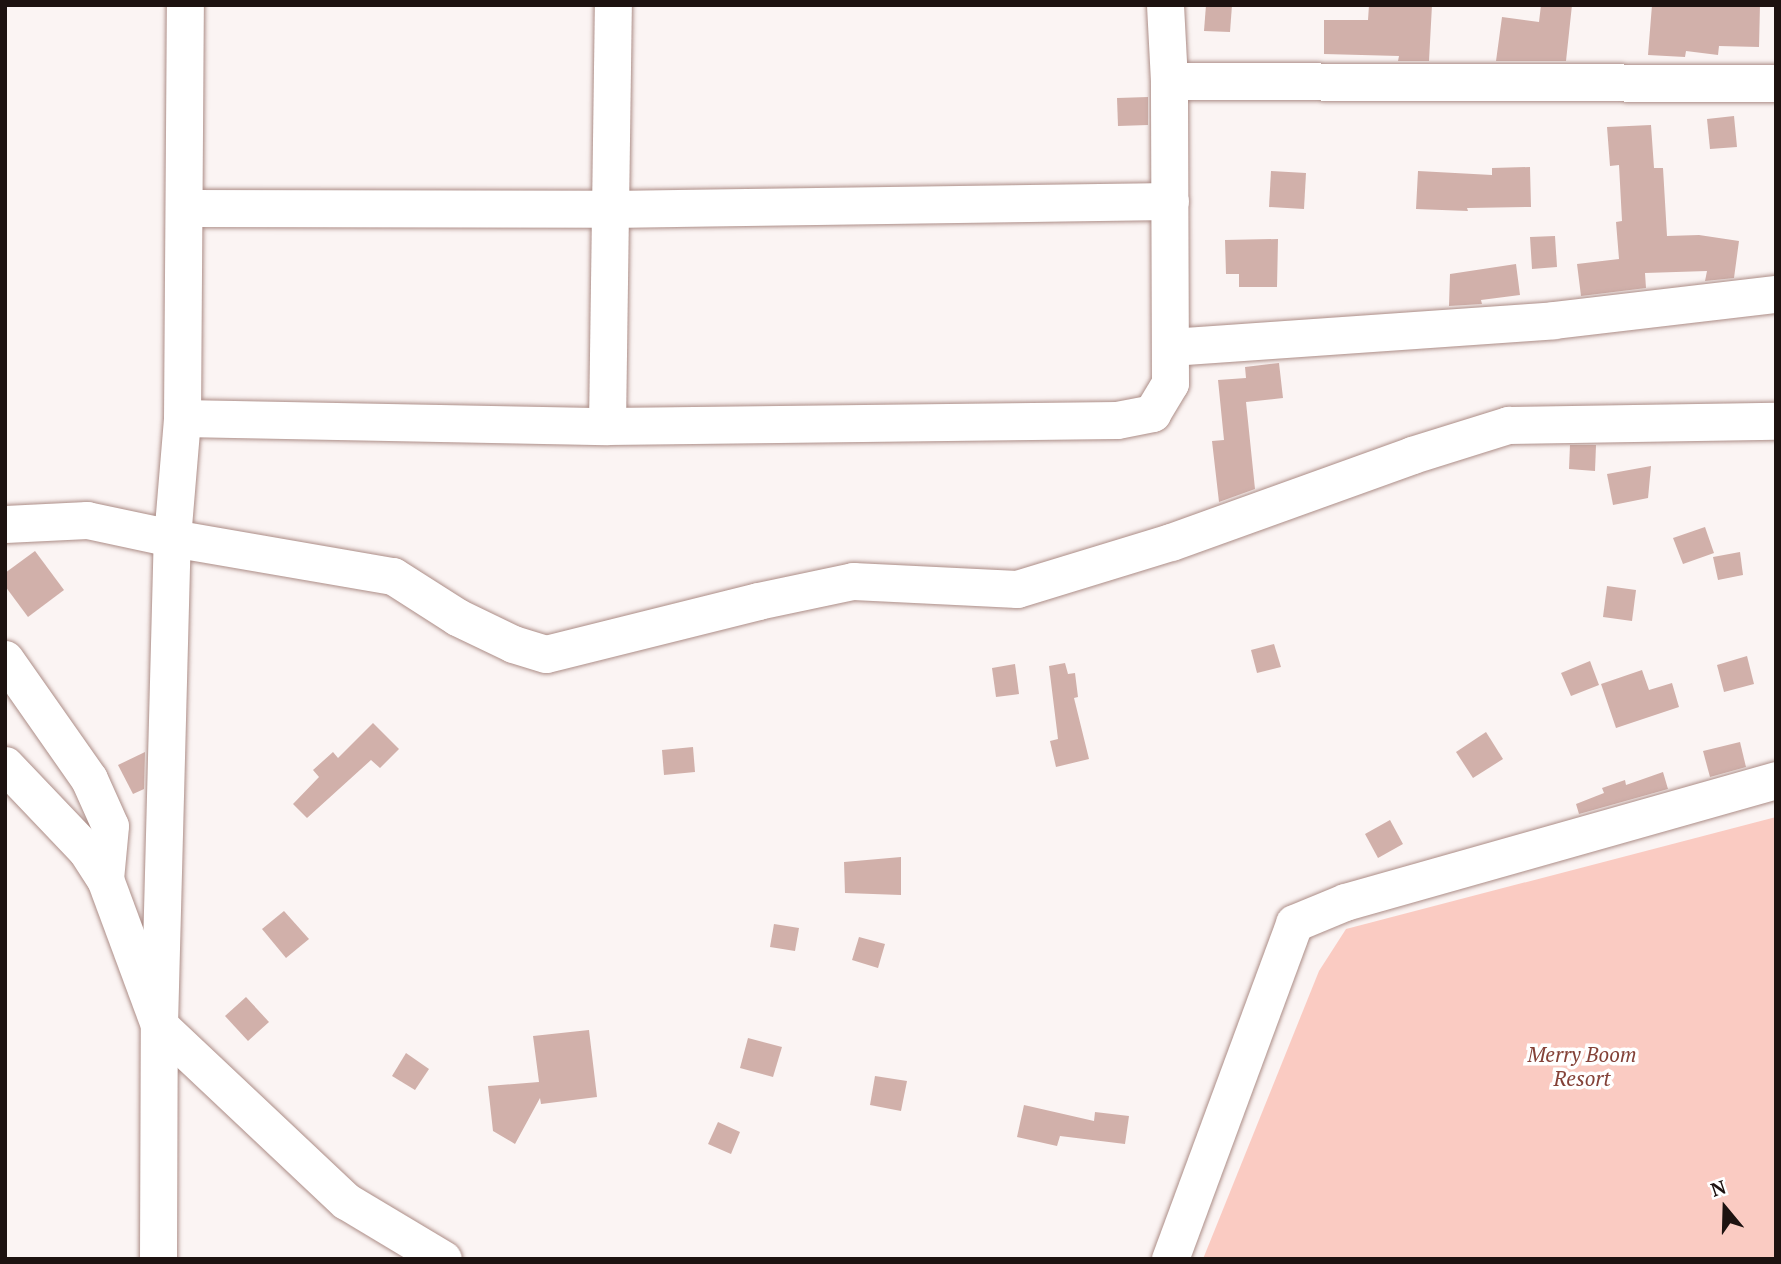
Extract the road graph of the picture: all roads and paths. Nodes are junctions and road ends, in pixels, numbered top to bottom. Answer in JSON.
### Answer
{"nodes":[{"id":1,"x":185,"y":5,"type":"edge"},
{"id":2,"x":613,"y":5,"type":"edge"},
{"id":3,"x":1165,"y":5,"type":"edge"},
{"id":4,"x":1169,"y":81,"type":"junction"},
{"id":5,"x":1776,"y":83,"type":"edge"},
{"id":6,"x":1170,"y":201,"type":"junction"},
{"id":7,"x":185,"y":208,"type":"junction"},
{"id":8,"x":610,"y":209,"type":"junction"},
{"id":9,"x":1776,"y":294,"type":"edge"},
{"id":10,"x":1171,"y":347,"type":"junction"},
{"id":11,"x":182,"y":418,"type":"junction"},
{"id":12,"x":1776,"y":421,"type":"edge"},
{"id":13,"x":607,"y":426,"type":"junction"},
{"id":14,"x":5,"y":524,"type":"edge"},
{"id":15,"x":172,"y":538,"type":"junction"},
{"id":16,"x":5,"y":659,"type":"edge"},
{"id":17,"x":5,"y":765,"type":"edge"},
{"id":18,"x":1776,"y":780,"type":"edge"},
{"id":19,"x":105,"y":878,"type":"junction"},
{"id":20,"x":159,"y":1025,"type":"junction"},
{"id":21,"x":158,"y":1259,"type":"edge"},
{"id":22,"x":443,"y":1259,"type":"edge"},
{"id":23,"x":1170,"y":1259,"type":"edge"}],
"edges":[{"from":1,"to":7,"type":"street"},
{"from":2,"to":8,"type":"street"},
{"from":3,"to":4,"type":"street"},
{"from":4,"to":5,"type":"street"},
{"from":4,"to":6,"type":"street"},
{"from":6,"to":8,"type":"street"},
{"from":6,"to":10,"type":"street"},
{"from":7,"to":8,"type":"street"},
{"from":7,"to":11,"type":"street"},
{"from":8,"to":13,"type":"street"},
{"from":9,"to":10,"type":"street"},
{"from":10,"to":13,"type":"street"},
{"from":11,"to":13,"type":"street"},
{"from":11,"to":15,"type":"street"},
{"from":12,"to":15,"type":"street"},
{"from":14,"to":15,"type":"street"},
{"from":15,"to":20,"type":"street"},
{"from":16,"to":19,"type":"street"},
{"from":17,"to":19,"type":"street"},
{"from":18,"to":23,"type":"street"},
{"from":19,"to":20,"type":"street"},
{"from":20,"to":21,"type":"street"},
{"from":20,"to":22,"type":"street"}]}
